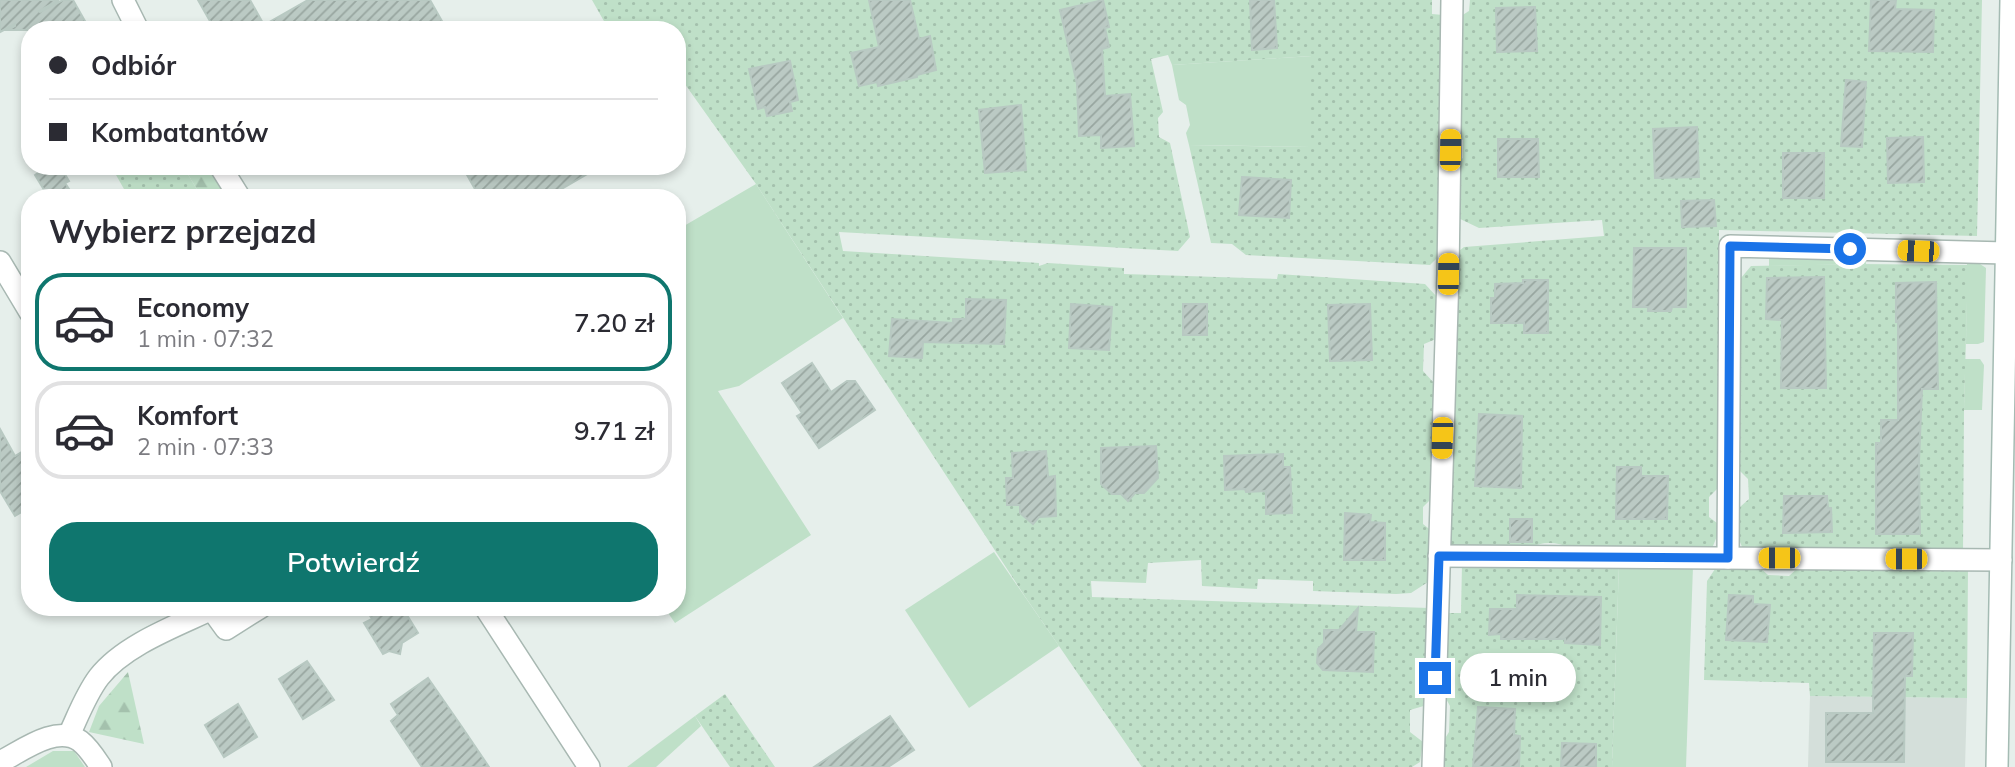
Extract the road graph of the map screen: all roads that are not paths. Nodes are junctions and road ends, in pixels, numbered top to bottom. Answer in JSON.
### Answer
{"nodes":[{"id":1,"x":123,"y":0,"type":"edge"},
{"id":2,"x":1452,"y":0,"type":"edge"},
{"id":3,"x":2011,"y":0,"type":"edge"},
{"id":4,"x":134,"y":21,"type":"edge"},
{"id":5,"x":2012,"y":78,"type":"edge"},
{"id":6,"x":2006,"y":253,"type":"junction"},
{"id":7,"x":0,"y":262,"type":"edge"},
{"id":8,"x":21,"y":297,"type":"edge"},
{"id":9,"x":1439,"y":556,"type":"junction"},
{"id":10,"x":1728,"y":558,"type":"junction"},
{"id":11,"x":2001,"y":560,"type":"junction"},
{"id":12,"x":196,"y":616,"type":"edge"},
{"id":13,"x":217,"y":616,"type":"edge"},
{"id":14,"x":247,"y":616,"type":"edge"},
{"id":15,"x":491,"y":616,"type":"edge"},
{"id":16,"x":69,"y":735,"type":"junction"},
{"id":17,"x":0,"y":762,"type":"edge"},
{"id":18,"x":101,"y":767,"type":"edge"},
{"id":19,"x":589,"y":767,"type":"edge"},
{"id":20,"x":1433,"y":767,"type":"edge"},
{"id":21,"x":1997,"y":767,"type":"edge"}],
"edges":[{"from":1,"to":4,"type":"street"},
{"from":2,"to":9,"type":"street"},
{"from":3,"to":5,"type":"street"},
{"from":5,"to":6,"type":"street"},
{"from":6,"to":10,"type":"street"},
{"from":6,"to":11,"type":"street"},
{"from":7,"to":8,"type":"street"},
{"from":9,"to":10,"type":"street"},
{"from":9,"to":20,"type":"street"},
{"from":10,"to":11,"type":"street"},
{"from":11,"to":21,"type":"street"},
{"from":12,"to":16,"type":"street"},
{"from":13,"to":14,"type":"street"},
{"from":15,"to":19,"type":"street"},
{"from":16,"to":17,"type":"street"},
{"from":16,"to":18,"type":"street"}]}
